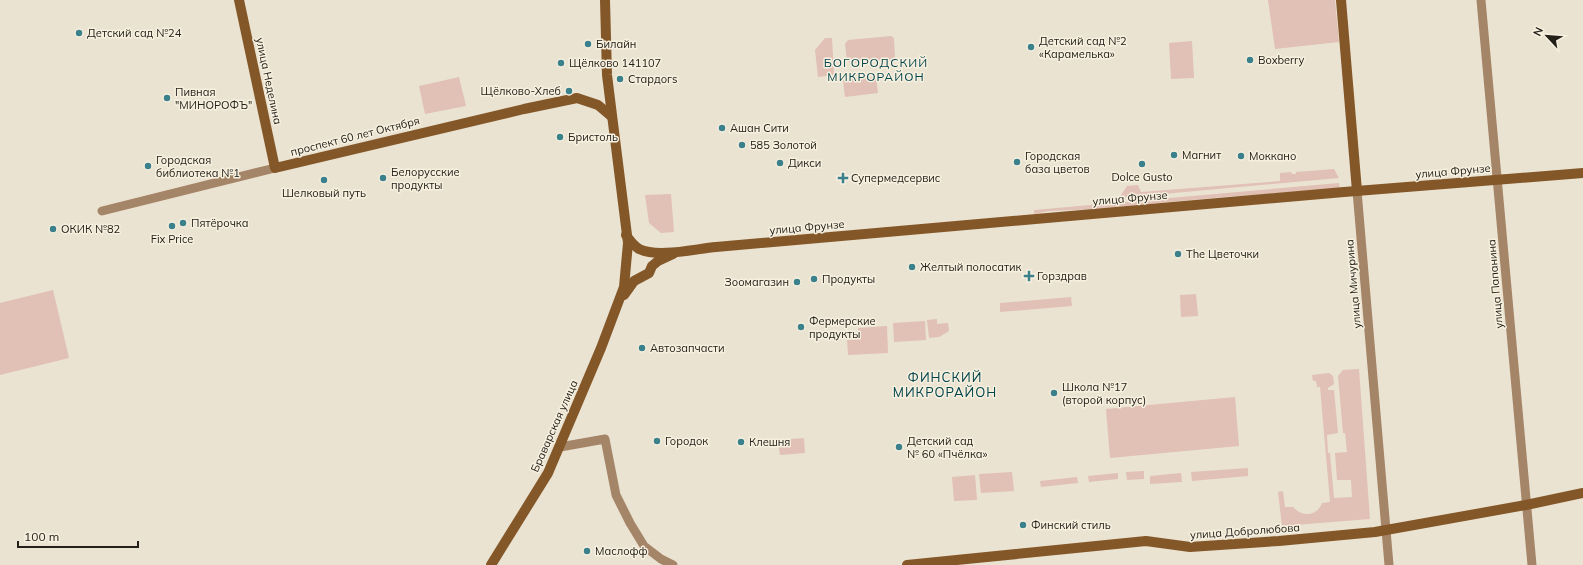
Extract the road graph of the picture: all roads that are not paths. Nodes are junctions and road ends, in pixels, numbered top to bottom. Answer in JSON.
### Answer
{"nodes":[{"id":1,"x":239,"y":0,"type":"edge"},
{"id":2,"x":605,"y":0,"type":"edge"},
{"id":3,"x":1341,"y":0,"type":"edge"},
{"id":4,"x":1481,"y":0,"type":"edge"},
{"id":5,"x":611,"y":116,"type":"junction"},
{"id":6,"x":275,"y":168,"type":"junction"},
{"id":7,"x":1583,"y":173,"type":"edge"},
{"id":8,"x":1498,"y":180,"type":"junction"},
{"id":9,"x":1357,"y":191,"type":"junction"},
{"id":10,"x":102,"y":210,"type":"dead end"},
{"id":11,"x":626,"y":235,"type":"junction"},
{"id":12,"x":643,"y":250,"type":"junction"},
{"id":13,"x":678,"y":251,"type":"junction"},
{"id":14,"x":626,"y":263,"type":"junction"},
{"id":15,"x":652,"y":266,"type":"junction"},
{"id":16,"x":642,"y":276,"type":"junction"},
{"id":17,"x":615,"y":311,"type":"junction"},
{"id":18,"x":560,"y":446,"type":"junction"},
{"id":19,"x":1583,"y":493,"type":"edge"},
{"id":20,"x":1526,"y":505,"type":"junction"},
{"id":21,"x":1386,"y":530,"type":"junction"},
{"id":22,"x":491,"y":565,"type":"edge"},
{"id":23,"x":673,"y":565,"type":"edge"},
{"id":24,"x":907,"y":565,"type":"edge"},
{"id":25,"x":1390,"y":565,"type":"edge"},
{"id":26,"x":1532,"y":565,"type":"edge"}],
"edges":[{"from":1,"to":6,"type":"street","name":"улица Неделина"},
{"from":2,"to":5,"type":"street"},
{"from":3,"to":9,"type":"street","name":"улица Мичурина"},
{"from":4,"to":8,"type":"street","name":"улица Папанина"},
{"from":5,"to":6,"type":"street","name":"проспект 60 лет Октября"},
{"from":5,"to":11,"type":"street"},
{"from":6,"to":10,"type":"street","name":"проспект 60 лет Октября"},
{"from":7,"to":8,"type":"street","name":"улица Фрунзе"},
{"from":8,"to":9,"type":"street","name":"улица Фрунзе"},
{"from":8,"to":20,"type":"street","name":"улица Папанина"},
{"from":9,"to":13,"type":"street","name":"улица Фрунзе"},
{"from":9,"to":21,"type":"street","name":"улица Мичурина"},
{"from":11,"to":12,"type":"street"},
{"from":11,"to":14,"type":"street"},
{"from":12,"to":13,"type":"street","name":"улица Фрунзе"},
{"from":12,"to":14,"type":"street"},
{"from":12,"to":15,"type":"street"},
{"from":13,"to":15,"type":"street"},
{"from":14,"to":16,"type":"street"},
{"from":14,"to":17,"type":"street"},
{"from":15,"to":16,"type":"street"},
{"from":16,"to":17,"type":"street"},
{"from":17,"to":18,"type":"street","name":"Браварская улица"},
{"from":18,"to":22,"type":"street","name":"Браварская улица"},
{"from":18,"to":23,"type":"street"},
{"from":19,"to":20,"type":"street","name":"улица Добролюбова"},
{"from":20,"to":21,"type":"street","name":"улица Добролюбова"},
{"from":20,"to":26,"type":"street","name":"улица Папанина"},
{"from":21,"to":24,"type":"street","name":"улица Добролюбова"},
{"from":21,"to":25,"type":"street","name":"улица Мичурина"}]}
